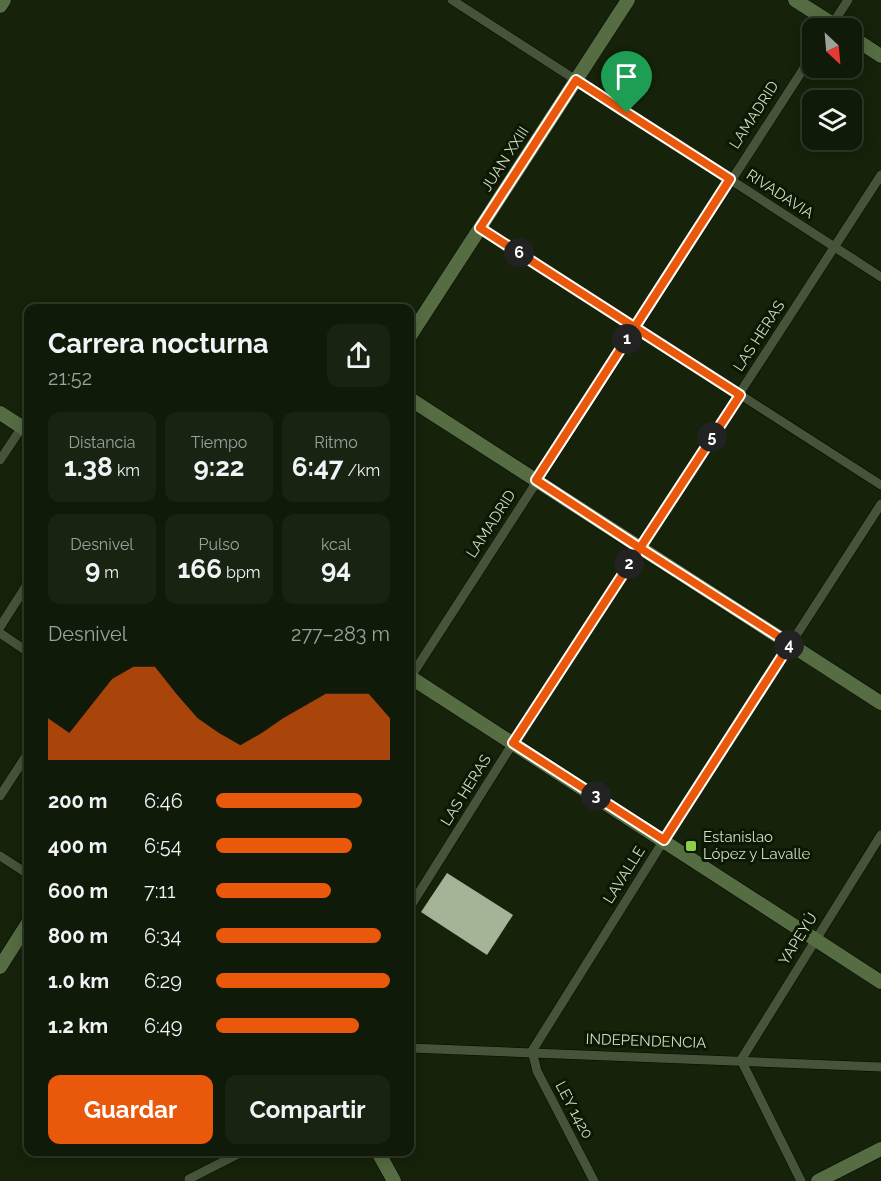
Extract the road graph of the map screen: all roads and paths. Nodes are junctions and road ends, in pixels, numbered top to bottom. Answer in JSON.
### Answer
{"nodes":[{"id":1,"x":4,"y":0,"type":"edge"},
{"id":2,"x":452,"y":0,"type":"edge"},
{"id":3,"x":628,"y":0,"type":"edge"},
{"id":4,"x":795,"y":0,"type":"edge"},
{"id":5,"x":848,"y":0,"type":"edge"},
{"id":6,"x":0,"y":6,"type":"edge"},
{"id":7,"x":821,"y":18,"type":"edge"},
{"id":8,"x":839,"y":18,"type":"edge"},
{"id":9,"x":862,"y":44,"type":"edge"},
{"id":10,"x":881,"y":56,"type":"edge"},
{"id":11,"x":802,"y":71,"type":"edge"},
{"id":12,"x":576,"y":80,"type":"junction"},
{"id":13,"x":881,"y":175,"type":"edge"},
{"id":14,"x":730,"y":179,"type":"junction"},
{"id":15,"x":480,"y":228,"type":"junction"},
{"id":16,"x":835,"y":247,"type":"junction"},
{"id":17,"x":881,"y":277,"type":"edge"},
{"id":18,"x":635,"y":327,"type":"junction"},
{"id":19,"x":414,"y":330,"type":"edge"},
{"id":20,"x":740,"y":395,"type":"junction"},
{"id":21,"x":414,"y":402,"type":"edge"},
{"id":22,"x":0,"y":413,"type":"edge"},
{"id":23,"x":24,"y":428,"type":"edge"},
{"id":24,"x":24,"y":430,"type":"edge"},
{"id":25,"x":0,"y":460,"type":"edge"},
{"id":26,"x":536,"y":480,"type":"junction"},
{"id":27,"x":881,"y":485,"type":"edge"},
{"id":28,"x":881,"y":504,"type":"edge"},
{"id":29,"x":640,"y":548,"type":"junction"},
{"id":30,"x":24,"y":589,"type":"edge"},
{"id":31,"x":0,"y":627,"type":"edge"},
{"id":32,"x":0,"y":633,"type":"edge"},
{"id":33,"x":790,"y":644,"type":"junction"},
{"id":34,"x":24,"y":649,"type":"edge"},
{"id":35,"x":414,"y":671,"type":"edge"},
{"id":36,"x":414,"y":680,"type":"edge"},
{"id":37,"x":881,"y":703,"type":"edge"},
{"id":38,"x":513,"y":743,"type":"junction"},
{"id":39,"x":24,"y":759,"type":"edge"},
{"id":40,"x":0,"y":796,"type":"edge"},
{"id":41,"x":881,"y":834,"type":"edge"},
{"id":42,"x":664,"y":840,"type":"junction"},
{"id":43,"x":0,"y":856,"type":"edge"},
{"id":44,"x":24,"y":871,"type":"edge"},
{"id":45,"x":414,"y":901,"type":"edge"},
{"id":46,"x":24,"y":929,"type":"edge"},
{"id":47,"x":816,"y":938,"type":"junction"},
{"id":48,"x":0,"y":967,"type":"edge"},
{"id":49,"x":881,"y":982,"type":"edge"},
{"id":50,"x":414,"y":1048,"type":"edge"},
{"id":51,"x":532,"y":1051,"type":"junction"},
{"id":52,"x":741,"y":1060,"type":"junction"},
{"id":53,"x":881,"y":1067,"type":"edge"},
{"id":54,"x":881,"y":1149,"type":"edge"},
{"id":55,"x":234,"y":1156,"type":"edge"},
{"id":56,"x":380,"y":1156,"type":"edge"},
{"id":57,"x":189,"y":1179,"type":"dead end"},
{"id":58,"x":394,"y":1181,"type":"edge"},
{"id":59,"x":594,"y":1181,"type":"edge"},
{"id":60,"x":801,"y":1181,"type":"edge"},
{"id":61,"x":818,"y":1181,"type":"edge"}],
"edges":[{"from":1,"to":6,"type":"main road"},
{"from":2,"to":12,"type":"street","name":"RIVADAVIA"},
{"from":3,"to":12,"type":"main road","name":"JUAN XXIII"},
{"from":4,"to":7,"type":"main road"},
{"from":5,"to":8,"type":"street"},
{"from":9,"to":10,"type":"main road"},
{"from":11,"to":14,"type":"street","name":"LAMADRID"},
{"from":12,"to":14,"type":"street","name":"RIVADAVIA"},
{"from":12,"to":15,"type":"main road","name":"JUAN XXIII"},
{"from":13,"to":16,"type":"street","name":"LAS HERAS"},
{"from":14,"to":16,"type":"street","name":"RIVADAVIA"},
{"from":14,"to":18,"type":"street","name":"LAMADRID"},
{"from":15,"to":18,"type":"street"},
{"from":15,"to":19,"type":"main road","name":"JUAN XXIII"},
{"from":16,"to":17,"type":"street","name":"RIVADAVIA"},
{"from":16,"to":20,"type":"street","name":"LAS HERAS"},
{"from":18,"to":20,"type":"street"},
{"from":18,"to":26,"type":"street","name":"LAMADRID"},
{"from":20,"to":27,"type":"street"},
{"from":20,"to":29,"type":"street","name":"LAS HERAS"},
{"from":21,"to":26,"type":"main road"},
{"from":22,"to":23,"type":"main road"},
{"from":24,"to":25,"type":"street"},
{"from":26,"to":29,"type":"main road"},
{"from":26,"to":35,"type":"street","name":"LAMADRID"},
{"from":28,"to":33,"type":"street","name":"LAVALLE"},
{"from":29,"to":33,"type":"main road"},
{"from":29,"to":38,"type":"street","name":"LAS HERAS"},
{"from":30,"to":31,"type":"street"},
{"from":32,"to":34,"type":"street"},
{"from":33,"to":37,"type":"main road"},
{"from":33,"to":42,"type":"street","name":"LAVALLE"},
{"from":36,"to":38,"type":"main road"},
{"from":38,"to":42,"type":"main road"},
{"from":38,"to":45,"type":"street","name":"LAS HERAS"},
{"from":39,"to":40,"type":"street"},
{"from":41,"to":47,"type":"street","name":"YAPEYÚ"},
{"from":42,"to":47,"type":"main road"},
{"from":42,"to":51,"type":"street","name":"LAVALLE"},
{"from":43,"to":44,"type":"street"},
{"from":46,"to":48,"type":"main road"},
{"from":47,"to":49,"type":"main road"},
{"from":47,"to":52,"type":"street","name":"YAPEYÚ"},
{"from":50,"to":51,"type":"street","name":"INDEPENDENCIA"},
{"from":51,"to":52,"type":"street","name":"INDEPENDENCIA"},
{"from":51,"to":59,"type":"street","name":"LEY 1420"},
{"from":52,"to":53,"type":"street","name":"INDEPENDENCIA"},
{"from":52,"to":60,"type":"street"},
{"from":54,"to":61,"type":"main road"},
{"from":55,"to":57,"type":"street"},
{"from":56,"to":58,"type":"main road"}]}
